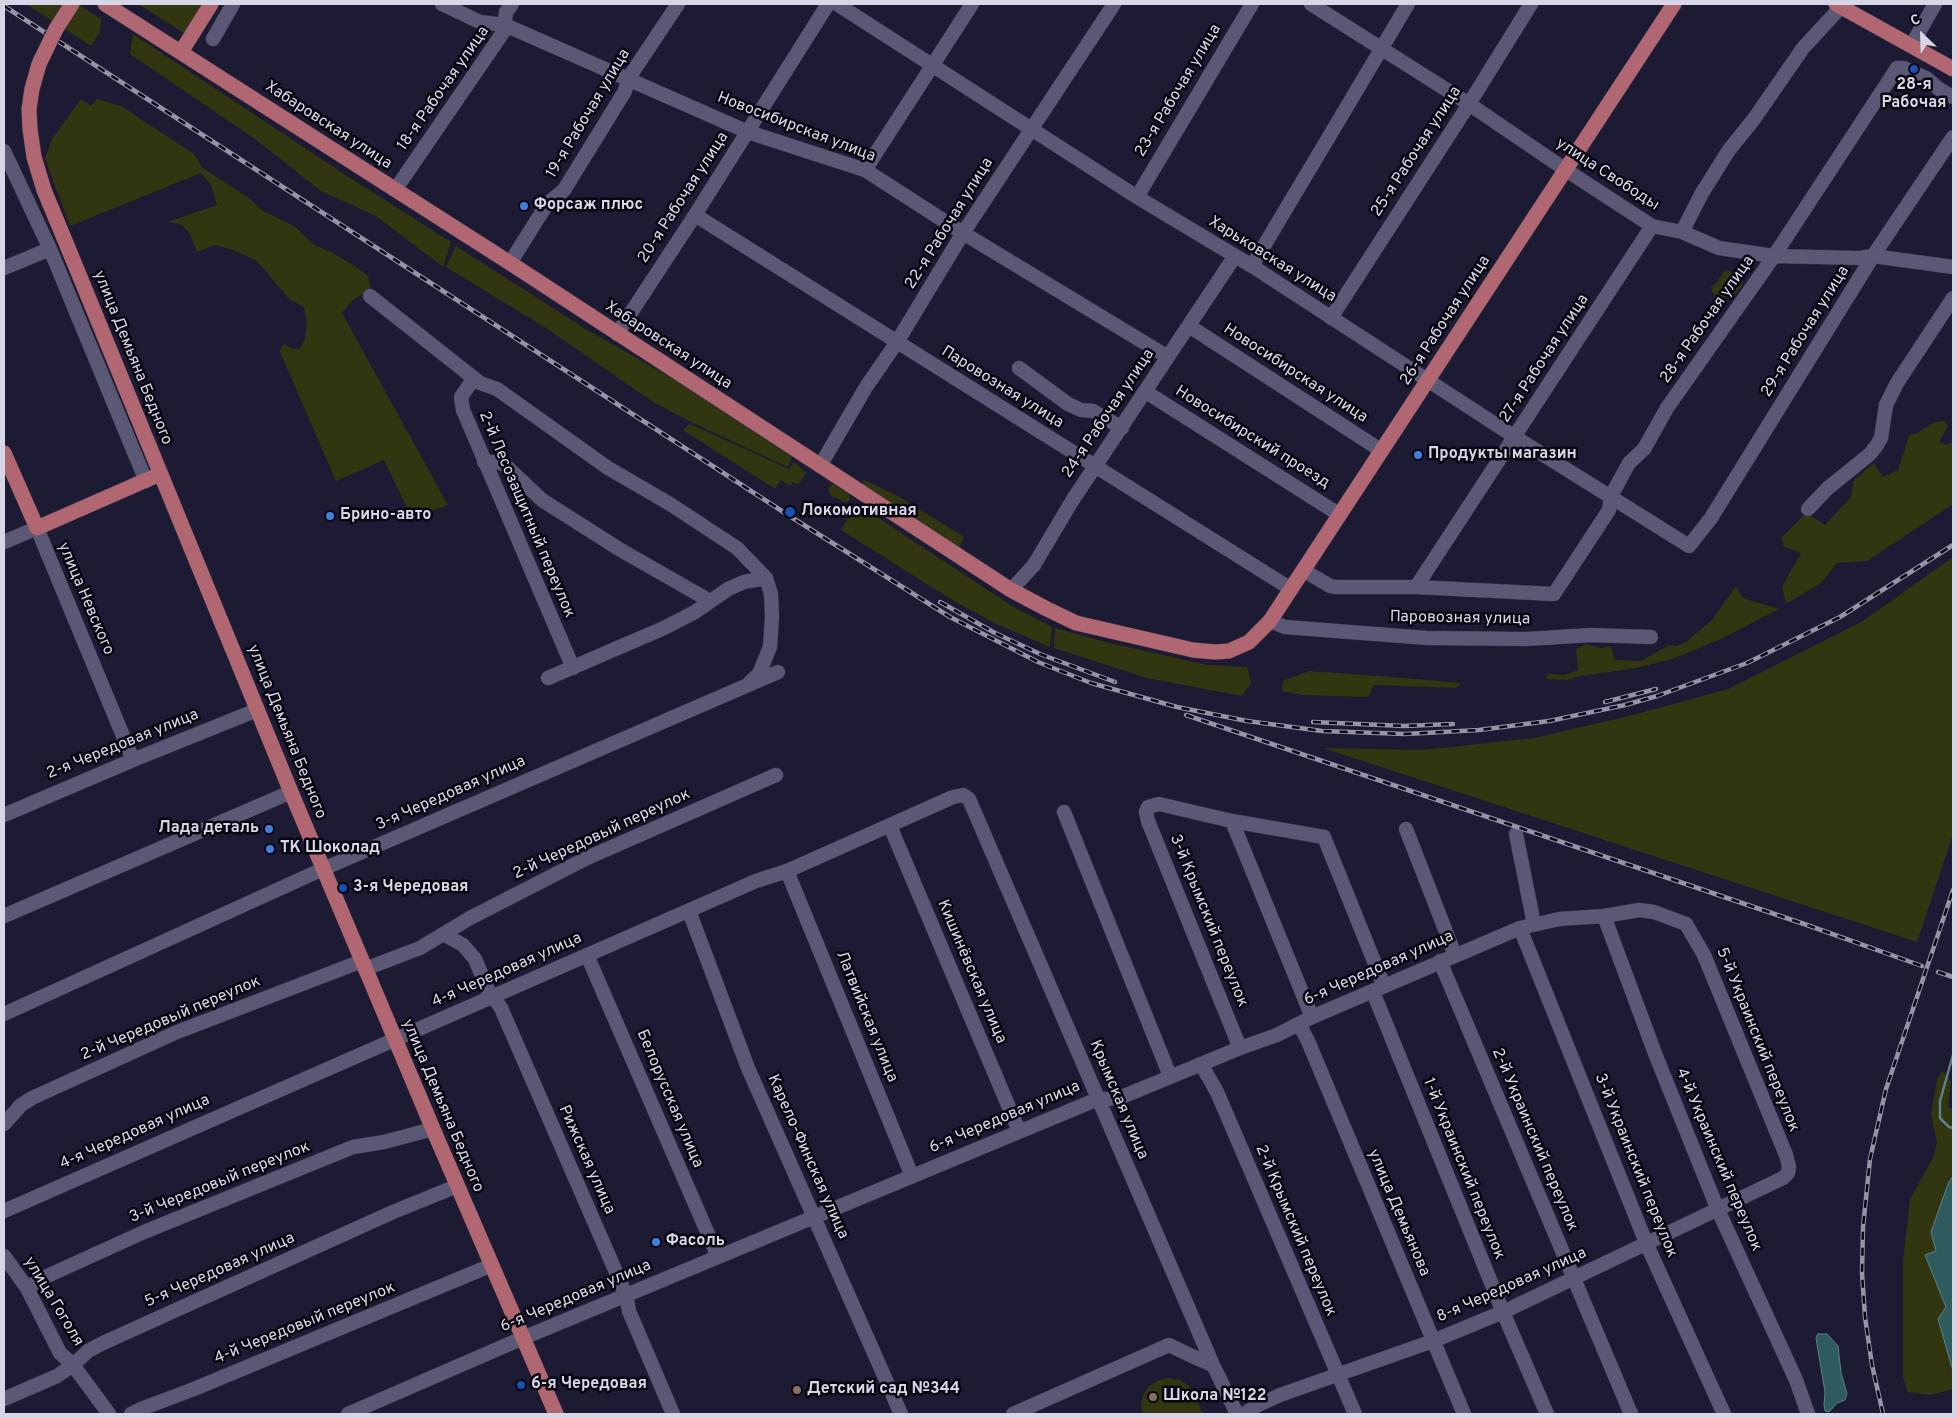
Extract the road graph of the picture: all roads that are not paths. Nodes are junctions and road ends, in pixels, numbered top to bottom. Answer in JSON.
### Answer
{"nodes":[{"id":1,"x":72,"y":4,"type":"edge"},
{"id":2,"x":104,"y":4,"type":"edge"},
{"id":3,"x":211,"y":4,"type":"edge"},
{"id":4,"x":233,"y":4,"type":"edge"},
{"id":5,"x":442,"y":4,"type":"edge"},
{"id":6,"x":512,"y":4,"type":"edge"},
{"id":7,"x":678,"y":4,"type":"edge"},
{"id":8,"x":828,"y":4,"type":"edge"},
{"id":9,"x":837,"y":4,"type":"edge"},
{"id":10,"x":972,"y":4,"type":"edge"},
{"id":11,"x":1114,"y":4,"type":"edge"},
{"id":12,"x":1252,"y":4,"type":"edge"},
{"id":13,"x":1312,"y":4,"type":"edge"},
{"id":14,"x":1408,"y":4,"type":"edge"},
{"id":15,"x":1532,"y":4,"type":"edge"},
{"id":16,"x":1674,"y":4,"type":"edge"},
{"id":17,"x":1935,"y":4,"type":"edge"},
{"id":18,"x":1839,"y":5,"type":"edge"},
{"id":19,"x":505,"y":25,"type":"junction"},
{"id":20,"x":214,"y":38,"type":"dead end"},
{"id":21,"x":1911,"y":46,"type":"junction"},
{"id":22,"x":1381,"y":47,"type":"junction"},
{"id":23,"x":181,"y":52,"type":"junction"},
{"id":24,"x":1936,"y":60,"type":"junction"},
{"id":25,"x":932,"y":64,"type":"junction"},
{"id":26,"x":1953,"y":69,"type":"edge"},
{"id":27,"x":1926,"y":78,"type":"junction"},
{"id":28,"x":628,"y":79,"type":"junction"},
{"id":29,"x":1953,"y":98,"type":"edge"},
{"id":30,"x":1469,"y":104,"type":"junction"},
{"id":31,"x":1033,"y":128,"type":"junction"},
{"id":32,"x":748,"y":132,"type":"junction"},
{"id":33,"x":1953,"y":137,"type":"edge"},
{"id":34,"x":4,"y":151,"type":"edge"},
{"id":35,"x":865,"y":170,"type":"junction"},
{"id":36,"x":1566,"y":170,"type":"junction"},
{"id":37,"x":395,"y":190,"type":"junction"},
{"id":38,"x":1137,"y":197,"type":"junction"},
{"id":39,"x":695,"y":215,"type":"junction"},
{"id":40,"x":1652,"y":226,"type":"junction"},
{"id":41,"x":1682,"y":232,"type":"junction"},
{"id":42,"x":963,"y":233,"type":"junction"},
{"id":43,"x":50,"y":248,"type":"junction"},
{"id":44,"x":1235,"y":256,"type":"junction"},
{"id":45,"x":1774,"y":256,"type":"junction"},
{"id":46,"x":1873,"y":256,"type":"junction"},
{"id":47,"x":510,"y":263,"type":"junction"},
{"id":48,"x":1252,"y":266,"type":"junction"},
{"id":49,"x":4,"y":268,"type":"edge"},
{"id":50,"x":1953,"y":268,"type":"edge"},
{"id":51,"x":370,"y":296,"type":"dead end"},
{"id":52,"x":1953,"y":298,"type":"edge"},
{"id":53,"x":1331,"y":318,"type":"junction"},
{"id":54,"x":1189,"y":326,"type":"junction"},
{"id":55,"x":616,"y":334,"type":"junction"},
{"id":56,"x":897,"y":342,"type":"junction"},
{"id":57,"x":1168,"y":357,"type":"junction"},
{"id":58,"x":1019,"y":368,"type":"dead end"},
{"id":59,"x":474,"y":378,"type":"junction"},
{"id":60,"x":1428,"y":380,"type":"junction"},
{"id":61,"x":1146,"y":392,"type":"junction"},
{"id":62,"x":1122,"y":428,"type":"junction"},
{"id":63,"x":1515,"y":437,"type":"junction"},
{"id":64,"x":1382,"y":451,"type":"junction"},
{"id":65,"x":4,"y":453,"type":"edge"},
{"id":66,"x":484,"y":462,"type":"junction"},
{"id":67,"x":820,"y":466,"type":"junction"},
{"id":68,"x":1096,"y":467,"type":"junction"},
{"id":69,"x":160,"y":474,"type":"junction"},
{"id":70,"x":146,"y":480,"type":"junction"},
{"id":71,"x":1611,"y":496,"type":"junction"},
{"id":72,"x":1808,"y":509,"type":"dead end"},
{"id":73,"x":1340,"y":515,"type":"junction"},
{"id":74,"x":36,"y":528,"type":"junction"},
{"id":75,"x":4,"y":542,"type":"edge"},
{"id":76,"x":1689,"y":546,"type":"joint"},
{"id":77,"x":1304,"y":570,"type":"junction"},
{"id":78,"x":766,"y":578,"type":"junction"},
{"id":79,"x":1416,"y":587,"type":"junction"},
{"id":80,"x":1291,"y":589,"type":"junction"},
{"id":81,"x":1011,"y":590,"type":"junction"},
{"id":82,"x":710,"y":601,"type":"junction"},
{"id":83,"x":1270,"y":621,"type":"junction"},
{"id":84,"x":1651,"y":637,"type":"dead end"},
{"id":85,"x":1238,"y":648,"type":"joint"},
{"id":86,"x":573,"y":668,"type":"junction"},
{"id":87,"x":778,"y":672,"type":"dead end"},
{"id":88,"x":548,"y":678,"type":"dead end"},
{"id":89,"x":748,"y":685,"type":"junction"},
{"id":90,"x":257,"y":710,"type":"junction"},
{"id":91,"x":133,"y":760,"type":"junction"},
{"id":92,"x":776,"y":775,"type":"dead end"},
{"id":93,"x":291,"y":792,"type":"junction"},
{"id":94,"x":969,"y":800,"type":"joint"},
{"id":95,"x":1064,"y":812,"type":"dead end"},
{"id":96,"x":4,"y":815,"type":"edge"},
{"id":97,"x":1232,"y":820,"type":"junction"},
{"id":98,"x":890,"y":826,"type":"junction"},
{"id":99,"x":1406,"y":829,"type":"dead end"},
{"id":100,"x":1516,"y":834,"type":"dead end"},
{"id":101,"x":323,"y":870,"type":"junction"},
{"id":102,"x":787,"y":871,"type":"junction"},
{"id":103,"x":689,"y":910,"type":"junction"},
{"id":104,"x":4,"y":916,"type":"edge"},
{"id":105,"x":1604,"y":916,"type":"junction"},
{"id":106,"x":1686,"y":924,"type":"joint"},
{"id":107,"x":1527,"y":926,"type":"junction"},
{"id":108,"x":445,"y":935,"type":"junction"},
{"id":109,"x":1454,"y":955,"type":"junction"},
{"id":110,"x":587,"y":956,"type":"junction"},
{"id":111,"x":1440,"y":961,"type":"junction"},
{"id":112,"x":363,"y":965,"type":"junction"},
{"id":113,"x":1378,"y":989,"type":"junction"},
{"id":114,"x":493,"y":998,"type":"junction"},
{"id":115,"x":4,"y":1014,"type":"edge"},
{"id":116,"x":1312,"y":1017,"type":"junction"},
{"id":117,"x":1299,"y":1024,"type":"junction"},
{"id":118,"x":394,"y":1039,"type":"junction"},
{"id":119,"x":1240,"y":1048,"type":"junction"},
{"id":120,"x":1200,"y":1064,"type":"junction"},
{"id":121,"x":1170,"y":1076,"type":"junction"},
{"id":122,"x":1098,"y":1098,"type":"junction"},
{"id":123,"x":4,"y":1124,"type":"edge"},
{"id":124,"x":433,"y":1129,"type":"junction"},
{"id":125,"x":1019,"y":1131,"type":"junction"},
{"id":126,"x":1788,"y":1173,"type":"joint"},
{"id":127,"x":912,"y":1176,"type":"junction"},
{"id":128,"x":457,"y":1186,"type":"junction"},
{"id":129,"x":1718,"y":1210,"type":"junction"},
{"id":130,"x":4,"y":1211,"type":"edge"},
{"id":131,"x":813,"y":1217,"type":"junction"},
{"id":132,"x":1646,"y":1245,"type":"junction"},
{"id":133,"x":4,"y":1256,"type":"edge"},
{"id":134,"x":718,"y":1257,"type":"junction"},
{"id":135,"x":492,"y":1265,"type":"junction"},
{"id":136,"x":1573,"y":1278,"type":"junction"},
{"id":137,"x":27,"y":1288,"type":"junction"},
{"id":138,"x":626,"y":1295,"type":"junction"},
{"id":139,"x":1503,"y":1312,"type":"junction"},
{"id":140,"x":523,"y":1338,"type":"junction"},
{"id":141,"x":1433,"y":1341,"type":"junction"},
{"id":142,"x":1214,"y":1364,"type":"junction"},
{"id":143,"x":73,"y":1365,"type":"junction"},
{"id":144,"x":1337,"y":1374,"type":"junction"},
{"id":145,"x":4,"y":1399,"type":"edge"},
{"id":146,"x":109,"y":1414,"type":"edge"},
{"id":147,"x":131,"y":1414,"type":"edge"},
{"id":148,"x":348,"y":1414,"type":"edge"},
{"id":149,"x":556,"y":1414,"type":"edge"},
{"id":150,"x":673,"y":1414,"type":"edge"},
{"id":151,"x":900,"y":1414,"type":"edge"},
{"id":152,"x":1012,"y":1414,"type":"edge"},
{"id":153,"x":1237,"y":1414,"type":"edge"},
{"id":154,"x":1244,"y":1414,"type":"edge"},
{"id":155,"x":1355,"y":1414,"type":"edge"},
{"id":156,"x":1464,"y":1414,"type":"edge"},
{"id":157,"x":1547,"y":1414,"type":"edge"},
{"id":158,"x":1631,"y":1414,"type":"edge"},
{"id":159,"x":1724,"y":1414,"type":"edge"},
{"id":160,"x":1808,"y":1414,"type":"edge"}],
"edges":[{"from":1,"to":69,"type":"main road","name":"улица Демьяна Бедного","bridge":true},
{"from":2,"to":23,"type":"main road","name":"Хабаровская улица"},
{"from":3,"to":23,"type":"main road"},
{"from":4,"to":20,"type":"street"},
{"from":5,"to":19,"type":"street","name":"Новосибирская улица"},
{"from":6,"to":19,"type":"street","name":"18-я Рабочая улица"},
{"from":7,"to":28,"type":"street","name":"19-я Рабочая улица"},
{"from":8,"to":32,"type":"street","name":"20-я Рабочая улица"},
{"from":9,"to":25,"type":"street","name":"Харьковская улица"},
{"from":10,"to":25,"type":"street"},
{"from":11,"to":31,"type":"street","name":"22-я Рабочая улица"},
{"from":12,"to":38,"type":"street","name":"23-я Рабочая улица"},
{"from":13,"to":22,"type":"street","name":"улица Свободы"},
{"from":14,"to":22,"type":"street"},
{"from":15,"to":30,"type":"street","name":"25-я Рабочая улица"},
{"from":16,"to":36,"type":"main road","name":"26-я Рабочая улица"},
{"from":17,"to":21,"type":"street"},
{"from":18,"to":21,"type":"main road"},
{"from":18,"to":41,"type":"street"},
{"from":19,"to":28,"type":"street","name":"Новосибирская улица"},
{"from":19,"to":37,"type":"street","name":"18-я Рабочая улица"},
{"from":21,"to":24,"type":"main road"},
{"from":22,"to":30,"type":"street","name":"улица Свободы"},
{"from":22,"to":48,"type":"street"},
{"from":23,"to":37,"type":"main road","name":"Хабаровская улица"},
{"from":24,"to":26,"type":"main road"},
{"from":24,"to":27,"type":"street"},
{"from":25,"to":31,"type":"street","name":"Харьковская улица"},
{"from":25,"to":35,"type":"street"},
{"from":27,"to":29,"type":"street"},
{"from":27,"to":45,"type":"street","name":"28-я Рабочая улица"},
{"from":28,"to":32,"type":"street","name":"Новосибирская улица"},
{"from":28,"to":47,"type":"street","name":"19-я Рабочая улица"},
{"from":30,"to":36,"type":"street","name":"улица Свободы"},
{"from":30,"to":53,"type":"street","name":"25-я Рабочая улица"},
{"from":31,"to":38,"type":"street","name":"Харьковская улица"},
{"from":31,"to":42,"type":"street","name":"22-я Рабочая улица"},
{"from":32,"to":35,"type":"street","name":"Новосибирская улица"},
{"from":32,"to":39,"type":"street","name":"20-я Рабочая улица"},
{"from":33,"to":46,"type":"street","name":"29-я Рабочая улица"},
{"from":34,"to":43,"type":"street","name":"улица Демьяна Бедного"},
{"from":35,"to":42,"type":"street","name":"Новосибирская улица"},
{"from":36,"to":40,"type":"street","name":"улица Свободы"},
{"from":36,"to":60,"type":"main road","name":"26-я Рабочая улица"},
{"from":37,"to":47,"type":"main road","name":"Хабаровская улица"},
{"from":38,"to":44,"type":"street","name":"Харьковская улица"},
{"from":39,"to":55,"type":"street","name":"20-я Рабочая улица"},
{"from":39,"to":56,"type":"street","name":"Паровозная улица"},
{"from":40,"to":41,"type":"street","name":"улица Свободы"},
{"from":40,"to":63,"type":"street","name":"27-я Рабочая улица"},
{"from":41,"to":45,"type":"street","name":"улица Свободы"},
{"from":42,"to":56,"type":"street","name":"22-я Рабочая улица"},
{"from":42,"to":57,"type":"street","name":"Новосибирская улица"},
{"from":43,"to":49,"type":"street"},
{"from":43,"to":70,"type":"street","name":"улица Демьяна Бедного"},
{"from":44,"to":48,"type":"street","name":"Харьковская улица"},
{"from":44,"to":54,"type":"street","name":"24-я Рабочая улица"},
{"from":45,"to":46,"type":"street","name":"улица Свободы"},
{"from":45,"to":71,"type":"street","name":"28-я Рабочая улица"},
{"from":46,"to":50,"type":"street","name":"улица Свободы"},
{"from":46,"to":76,"type":"street","name":"29-я Рабочая улица"},
{"from":47,"to":55,"type":"main road","name":"Хабаровская улица"},
{"from":48,"to":53,"type":"street","name":"Харьковская улица"},
{"from":51,"to":59,"type":"street"},
{"from":52,"to":72,"type":"street"},
{"from":53,"to":60,"type":"street","name":"Харьковская улица"},
{"from":54,"to":57,"type":"street","name":"24-я Рабочая улица"},
{"from":54,"to":64,"type":"street","name":"Новосибирская улица"},
{"from":55,"to":67,"type":"main road","name":"Хабаровская улица"},
{"from":56,"to":67,"type":"street","name":"22-я Рабочая улица"},
{"from":56,"to":68,"type":"street","name":"Паровозная улица"},
{"from":57,"to":61,"type":"street","name":"24-я Рабочая улица"},
{"from":58,"to":62,"type":"street"},
{"from":59,"to":66,"type":"street","name":"2-й Лесозащитный переулок"},
{"from":59,"to":78,"type":"street"},
{"from":60,"to":63,"type":"street","name":"Харьковская улица"},
{"from":60,"to":64,"type":"main road","name":"26-я Рабочая улица"},
{"from":61,"to":62,"type":"street","name":"24-я Рабочая улица"},
{"from":61,"to":73,"type":"street","name":"Новосибирский проезд"},
{"from":62,"to":68,"type":"street","name":"24-я Рабочая улица"},
{"from":63,"to":71,"type":"street","name":"Харьковская улица"},
{"from":63,"to":79,"type":"street","name":"27-я Рабочая улица"},
{"from":64,"to":73,"type":"main road","name":"26-я Рабочая улица"},
{"from":65,"to":74,"type":"main road","name":"улица Невского"},
{"from":66,"to":82,"type":"street"},
{"from":66,"to":86,"type":"street","name":"2-й Лесозащитный переулок"},
{"from":67,"to":81,"type":"main road","name":"Хабаровская улица"},
{"from":68,"to":80,"type":"street","name":"Паровозная улица"},
{"from":68,"to":81,"type":"street","name":"24-я Рабочая улица"},
{"from":69,"to":70,"type":"main road"},
{"from":69,"to":90,"type":"main road","name":"улица Демьяна Бедного"},
{"from":70,"to":74,"type":"main road"},
{"from":71,"to":76,"type":"street","name":"Харьковская улица"},
{"from":71,"to":79,"type":"street","name":"28-я Рабочая улица"},
{"from":73,"to":77,"type":"main road","name":"26-я Рабочая улица"},
{"from":74,"to":75,"type":"street"},
{"from":74,"to":91,"type":"street","name":"улица Невского"},
{"from":77,"to":79,"type":"street"},
{"from":77,"to":80,"type":"main road","name":"26-я Рабочая улица"},
{"from":78,"to":82,"type":"street"},
{"from":78,"to":89,"type":"street"},
{"from":80,"to":83,"type":"main road","name":"26-я Рабочая улица"},
{"from":81,"to":85,"type":"main road","name":"Хабаровская улица"},
{"from":82,"to":86,"type":"street"},
{"from":83,"to":84,"type":"street","name":"Паровозная улица"},
{"from":83,"to":85,"type":"main road","name":"26-я Рабочая улица"},
{"from":86,"to":88,"type":"street"},
{"from":87,"to":89,"type":"street","name":"3-я Чередовая улица"},
{"from":89,"to":101,"type":"street","name":"3-я Чередовая улица"},
{"from":90,"to":91,"type":"street","name":"2-я Чередовая улица"},
{"from":90,"to":93,"type":"main road","name":"улица Демьяна Бедного"},
{"from":91,"to":96,"type":"street","name":"2-я Чередовая улица"},
{"from":92,"to":108,"type":"street","name":"2-й Чередовый переулок"},
{"from":93,"to":101,"type":"main road","name":"улица Демьяна Бедного"},
{"from":93,"to":104,"type":"street"},
{"from":94,"to":98,"type":"street","name":"4-я Чередовая улица"},
{"from":94,"to":122,"type":"street","name":"Крымская улица"},
{"from":95,"to":121,"type":"street"},
{"from":97,"to":113,"type":"street","name":"1-й Украинский переулок"},
{"from":97,"to":116,"type":"street"},
{"from":97,"to":119,"type":"street","name":"3-й Крымский переулок"},
{"from":98,"to":102,"type":"street","name":"4-я Чередовая улица"},
{"from":98,"to":125,"type":"street","name":"Кишинёвская улица"},
{"from":99,"to":109,"type":"street"},
{"from":100,"to":107,"type":"street","name":"3-й Украинский переулок"},
{"from":101,"to":112,"type":"main road","name":"улица Демьяна Бедного"},
{"from":101,"to":115,"type":"street","name":"3-я Чередовая улица"},
{"from":102,"to":103,"type":"street","name":"4-я Чередовая улица"},
{"from":102,"to":127,"type":"street","name":"Латвийская улица"},
{"from":103,"to":110,"type":"street","name":"4-я Чередовая улица"},
{"from":103,"to":131,"type":"street","name":"Карело-Финская улица"},
{"from":105,"to":106,"type":"street","name":"6-я Чередовая улица"},
{"from":105,"to":107,"type":"street","name":"6-я Чередовая улица"},
{"from":105,"to":129,"type":"street","name":"4-й Украинский переулок"},
{"from":106,"to":126,"type":"street","name":"5-й Украинский переулок"},
{"from":107,"to":109,"type":"street","name":"6-я Чередовая улица"},
{"from":107,"to":132,"type":"street","name":"3-й Украинский переулок"},
{"from":108,"to":112,"type":"street","name":"2-й Чередовый переулок"},
{"from":108,"to":114,"type":"street","name":"Рижская улица"},
{"from":109,"to":111,"type":"street","name":"6-я Чередовая улица"},
{"from":110,"to":114,"type":"street","name":"4-я Чередовая улица"},
{"from":110,"to":134,"type":"street","name":"Белорусская улица"},
{"from":111,"to":113,"type":"street","name":"6-я Чередовая улица"},
{"from":111,"to":136,"type":"street","name":"2-й Украинский переулок"},
{"from":112,"to":118,"type":"main road","name":"улица Демьяна Бедного"},
{"from":112,"to":123,"type":"street","name":"2-й Чередовый переулок"},
{"from":113,"to":116,"type":"street","name":"6-я Чередовая улица"},
{"from":113,"to":139,"type":"street","name":"1-й Украинский переулок"},
{"from":114,"to":118,"type":"street","name":"4-я Чередовая улица"},
{"from":114,"to":138,"type":"street","name":"Рижская улица"},
{"from":116,"to":117,"type":"street","name":"6-я Чередовая улица"},
{"from":117,"to":119,"type":"street","name":"6-я Чередовая улица"},
{"from":117,"to":141,"type":"street","name":"улица Демьянова"},
{"from":118,"to":124,"type":"main road","name":"улица Демьяна Бедного"},
{"from":118,"to":130,"type":"street","name":"4-я Чередовая улица"},
{"from":119,"to":120,"type":"street","name":"6-я Чередовая улица"},
{"from":120,"to":121,"type":"street","name":"6-я Чередовая улица"},
{"from":120,"to":144,"type":"street","name":"2-й Крымский переулок"},
{"from":121,"to":122,"type":"street","name":"6-я Чередовая улица"},
{"from":122,"to":125,"type":"street","name":"6-я Чередовая улица"},
{"from":122,"to":142,"type":"street","name":"Крымская улица"},
{"from":124,"to":128,"type":"main road","name":"улица Демьяна Бедного"},
{"from":124,"to":137,"type":"street","name":"3-й Чередовый переулок"},
{"from":125,"to":127,"type":"street","name":"6-я Чередовая улица"},
{"from":126,"to":129,"type":"street","name":"8-я Чередовая улица"},
{"from":127,"to":131,"type":"street","name":"6-я Чередовая улица"},
{"from":128,"to":135,"type":"main road","name":"улица Демьяна Бедного"},
{"from":128,"to":143,"type":"street","name":"5-я Чередовая улица"},
{"from":129,"to":132,"type":"street","name":"8-я Чередовая улица"},
{"from":129,"to":160,"type":"street","name":"4-й Украинский переулок"},
{"from":131,"to":134,"type":"street","name":"6-я Чередовая улица"},
{"from":131,"to":151,"type":"street","name":"Карело-Финская улица"},
{"from":132,"to":136,"type":"street","name":"8-я Чередовая улица"},
{"from":132,"to":159,"type":"street","name":"3-й Украинский переулок"},
{"from":133,"to":137,"type":"street","name":"улица Гоголя"},
{"from":134,"to":138,"type":"street","name":"6-я Чередовая улица"},
{"from":135,"to":140,"type":"main road","name":"улица Демьяна Бедного"},
{"from":135,"to":147,"type":"street","name":"4-й Чередовый переулок"},
{"from":136,"to":139,"type":"street","name":"8-я Чередовая улица"},
{"from":136,"to":158,"type":"street","name":"2-й Украинский переулок"},
{"from":137,"to":143,"type":"street","name":"улица Гоголя"},
{"from":138,"to":140,"type":"street","name":"6-я Чередовая улица"},
{"from":138,"to":150,"type":"street","name":"Рижская улица"},
{"from":139,"to":141,"type":"street","name":"8-я Чередовая улица"},
{"from":139,"to":157,"type":"street","name":"1-й Украинский переулок"},
{"from":140,"to":148,"type":"street","name":"6-я Чередовая улица"},
{"from":140,"to":149,"type":"main road","name":"улица Демьяна Бедного"},
{"from":141,"to":144,"type":"street","name":"8-я Чередовая улица"},
{"from":141,"to":156,"type":"street","name":"улица Демьянова"},
{"from":142,"to":152,"type":"street"},
{"from":142,"to":153,"type":"street","name":"Крымская улица"},
{"from":143,"to":145,"type":"street","name":"5-я Чередовая улица"},
{"from":143,"to":146,"type":"street","name":"улица Гоголя"},
{"from":144,"to":154,"type":"street","name":"8-я Чередовая улица"},
{"from":144,"to":155,"type":"street","name":"2-й Крымский переулок"}]}
